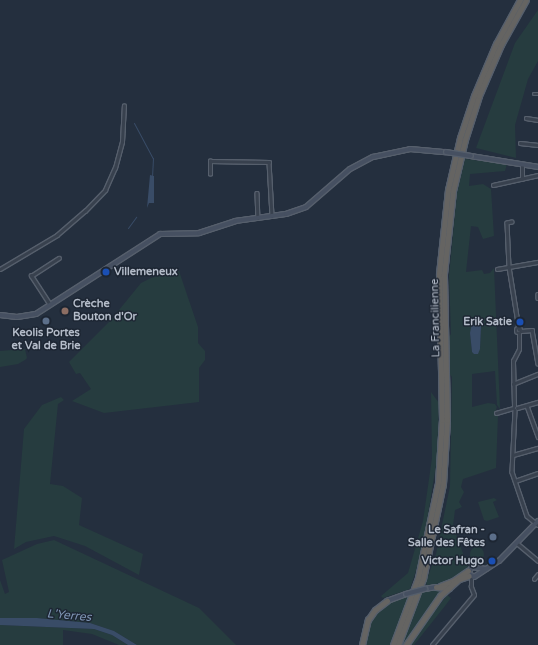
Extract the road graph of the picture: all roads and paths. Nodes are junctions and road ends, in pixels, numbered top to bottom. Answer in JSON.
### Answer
{"nodes":[{"id":1,"x":520,"y":0,"type":"edge"},
{"id":2,"x":526,"y":0,"type":"edge"},
{"id":3,"x":534,"y":94,"type":"dead end"},
{"id":4,"x":538,"y":94,"type":"edge"},
{"id":5,"x":124,"y":106,"type":"dead end"},
{"id":6,"x":526,"y":118,"type":"dead end"},
{"id":7,"x":538,"y":120,"type":"edge"},
{"id":8,"x":520,"y":142,"type":"dead end"},
{"id":9,"x":538,"y":145,"type":"edge"},
{"id":10,"x":522,"y":165,"type":"junction"},
{"id":11,"x":538,"y":167,"type":"edge"},
{"id":12,"x":210,"y":174,"type":"dead end"},
{"id":13,"x":538,"y":175,"type":"edge"},
{"id":14,"x":522,"y":179,"type":"junction"},
{"id":15,"x":493,"y":185,"type":"dead end"},
{"id":16,"x":257,"y":192,"type":"dead end"},
{"id":17,"x":273,"y":216,"type":"junction"},
{"id":18,"x":258,"y":218,"type":"junction"},
{"id":19,"x":512,"y":222,"type":"dead end"},
{"id":20,"x":59,"y":258,"type":"dead end"},
{"id":21,"x":538,"y":262,"type":"edge"},
{"id":22,"x":509,"y":267,"type":"junction"},
{"id":23,"x":0,"y":269,"type":"edge"},
{"id":24,"x":496,"y":269,"type":"dead end"},
{"id":25,"x":538,"y":294,"type":"edge"},
{"id":26,"x":538,"y":298,"type":"edge"},
{"id":27,"x":50,"y":305,"type":"junction"},
{"id":28,"x":0,"y":315,"type":"edge"},
{"id":29,"x":520,"y":331,"type":"junction"},
{"id":30,"x":538,"y":363,"type":"edge"},
{"id":31,"x":538,"y":374,"type":"edge"},
{"id":32,"x":513,"y":384,"type":"junction"},
{"id":33,"x":538,"y":402,"type":"edge"},
{"id":34,"x":527,"y":406,"type":"junction"},
{"id":35,"x":515,"y":408,"type":"junction"},
{"id":36,"x":496,"y":413,"type":"dead end"},
{"id":37,"x":538,"y":437,"type":"edge"},
{"id":38,"x":538,"y":448,"type":"edge"},
{"id":39,"x":512,"y":455,"type":"junction"},
{"id":40,"x":538,"y":473,"type":"edge"},
{"id":41,"x":515,"y":481,"type":"junction"},
{"id":42,"x":537,"y":524,"type":"edge"},
{"id":43,"x":518,"y":544,"type":"junction"},
{"id":44,"x":538,"y":561,"type":"edge"},
{"id":45,"x":476,"y":569,"type":"junction"},
{"id":46,"x":486,"y":569,"type":"junction"},
{"id":47,"x":478,"y":574,"type":"junction"},
{"id":48,"x":538,"y":574,"type":"edge"},
{"id":49,"x":469,"y":575,"type":"junction"},
{"id":50,"x":534,"y":578,"type":"dead end"},
{"id":51,"x":436,"y":587,"type":"junction"},
{"id":52,"x":449,"y":588,"type":"junction"},
{"id":53,"x":440,"y":596,"type":"junction"},
{"id":54,"x":386,"y":601,"type":"joint"},
{"id":55,"x":362,"y":645,"type":"edge"},
{"id":56,"x":393,"y":645,"type":"edge"},
{"id":57,"x":398,"y":645,"type":"edge"},
{"id":58,"x":406,"y":645,"type":"edge"},
{"id":59,"x":432,"y":645,"type":"edge"}],
"edges":[{"from":1,"to":56,"type":"highway","name":"La Francilienne"},
{"from":2,"to":57,"type":"highway","name":"La Francilienne"},
{"from":3,"to":4,"type":"street"},
{"from":5,"to":23,"type":"street"},
{"from":6,"to":7,"type":"street"},
{"from":8,"to":9,"type":"street"},
{"from":10,"to":11,"type":"main road"},
{"from":10,"to":14,"type":"street"},
{"from":10,"to":17,"type":"main road","bridge":true},
{"from":12,"to":17,"type":"street"},
{"from":13,"to":14,"type":"street"},
{"from":14,"to":15,"type":"street"},
{"from":16,"to":18,"type":"street"},
{"from":17,"to":18,"type":"main road"},
{"from":18,"to":27,"type":"main road"},
{"from":19,"to":22,"type":"street"},
{"from":20,"to":27,"type":"street"},
{"from":21,"to":22,"type":"street"},
{"from":22,"to":24,"type":"street"},
{"from":22,"to":29,"type":"street"},
{"from":25,"to":26,"type":"street"},
{"from":27,"to":28,"type":"main road"},
{"from":29,"to":30,"type":"street"},
{"from":29,"to":32,"type":"street"},
{"from":31,"to":32,"type":"street"},
{"from":32,"to":35,"type":"street"},
{"from":33,"to":34,"type":"street"},
{"from":34,"to":35,"type":"street"},
{"from":34,"to":37,"type":"street"},
{"from":35,"to":36,"type":"street"},
{"from":35,"to":39,"type":"street"},
{"from":38,"to":39,"type":"street"},
{"from":39,"to":41,"type":"street"},
{"from":40,"to":41,"type":"street"},
{"from":41,"to":42,"type":"street"},
{"from":42,"to":43,"type":"main road"},
{"from":43,"to":44,"type":"street"},
{"from":43,"to":46,"type":"main road"},
{"from":45,"to":46,"type":"main road"},
{"from":45,"to":47,"type":"main road"},
{"from":45,"to":49,"type":"main road"},
{"from":46,"to":47,"type":"main road"},
{"from":47,"to":49,"type":"main road"},
{"from":48,"to":50,"type":"street"},
{"from":49,"to":51,"type":"highway"},
{"from":49,"to":52,"type":"highway"},
{"from":49,"to":59,"type":"street"},
{"from":51,"to":52,"type":"highway"},
{"from":51,"to":53,"type":"highway"},
{"from":51,"to":54,"type":"main road","bridge":true},
{"from":52,"to":53,"type":"highway"},
{"from":53,"to":58,"type":"highway"},
{"from":54,"to":55,"type":"highway"}]}
